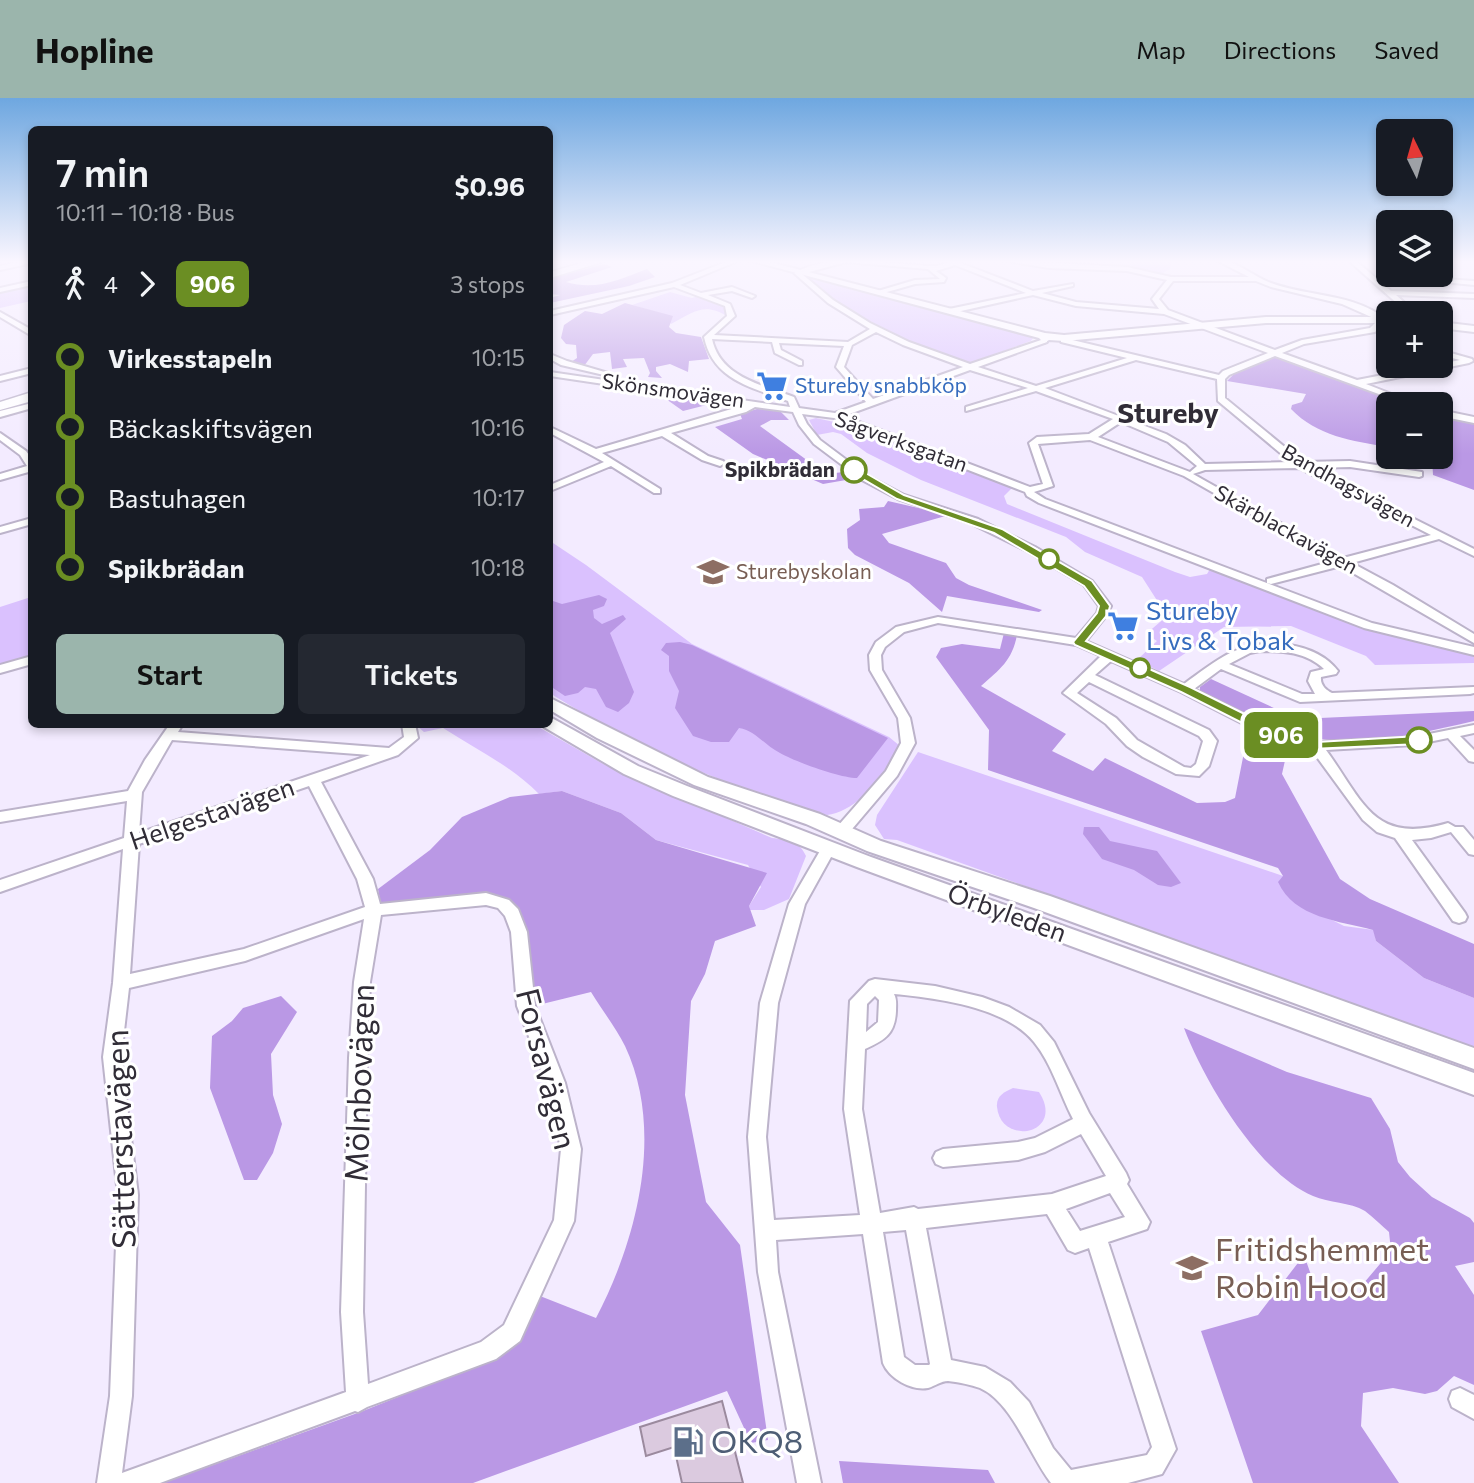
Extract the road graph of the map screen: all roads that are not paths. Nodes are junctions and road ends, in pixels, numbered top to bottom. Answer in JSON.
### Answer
{"nodes":[{"id":1,"x":24,"y":325,"type":"edge"},
{"id":2,"x":723,"y":325,"type":"edge"},
{"id":3,"x":867,"y":325,"type":"edge"},
{"id":4,"x":999,"y":325,"type":"edge"},
{"id":5,"x":1199,"y":325,"type":"edge"},
{"id":6,"x":1222,"y":325,"type":"edge"},
{"id":7,"x":18,"y":326,"type":"joint"},
{"id":8,"x":1203,"y":326,"type":"junction"},
{"id":9,"x":760,"y":327,"type":"dead end"},
{"id":10,"x":1453,"y":327,"type":"edge"},
{"id":11,"x":1474,"y":329,"type":"edge"},
{"id":12,"x":874,"y":330,"type":"junction"},
{"id":13,"x":1376,"y":331,"type":"edge"},
{"id":14,"x":28,"y":332,"type":"edge"},
{"id":15,"x":708,"y":337,"type":"junction"},
{"id":16,"x":1045,"y":338,"type":"junction"},
{"id":17,"x":755,"y":339,"type":"junction"},
{"id":18,"x":1064,"y":339,"type":"junction"},
{"id":19,"x":775,"y":341,"type":"junction"},
{"id":20,"x":849,"y":344,"type":"junction"},
{"id":21,"x":1275,"y":352,"type":"junction"},
{"id":22,"x":1453,"y":356,"type":"edge"},
{"id":23,"x":553,"y":357,"type":"edge"},
{"id":24,"x":1134,"y":358,"type":"junction"},
{"id":25,"x":1471,"y":362,"type":"edge"},
{"id":26,"x":799,"y":363,"type":"dead end"},
{"id":27,"x":969,"y":367,"type":"junction"},
{"id":28,"x":28,"y":371,"type":"edge"},
{"id":29,"x":553,"y":374,"type":"edge"},
{"id":30,"x":1221,"y":378,"type":"junction"},
{"id":31,"x":0,"y":379,"type":"edge"},
{"id":32,"x":1354,"y":383,"type":"junction"},
{"id":33,"x":1041,"y":388,"type":"junction"},
{"id":34,"x":776,"y":392,"type":"junction"},
{"id":35,"x":1379,"y":392,"type":"edge"},
{"id":36,"x":28,"y":395,"type":"edge"},
{"id":37,"x":871,"y":402,"type":"junction"},
{"id":38,"x":755,"y":403,"type":"junction"},
{"id":39,"x":0,"y":404,"type":"edge"},
{"id":40,"x":28,"y":406,"type":"edge"},
{"id":41,"x":969,"y":409,"type":"dead end"},
{"id":42,"x":795,"y":410,"type":"junction"},
{"id":43,"x":0,"y":414,"type":"edge"},
{"id":44,"x":836,"y":416,"type":"junction"},
{"id":45,"x":1453,"y":416,"type":"edge"},
{"id":46,"x":1119,"y":419,"type":"junction"},
{"id":47,"x":1474,"y":420,"type":"edge"},
{"id":48,"x":553,"y":431,"type":"edge"},
{"id":49,"x":664,"y":433,"type":"junction"},
{"id":50,"x":0,"y":436,"type":"edge"},
{"id":51,"x":1091,"y":437,"type":"junction"},
{"id":52,"x":595,"y":452,"type":"junction"},
{"id":53,"x":28,"y":461,"type":"edge"},
{"id":54,"x":612,"y":462,"type":"junction"},
{"id":55,"x":720,"y":463,"type":"dead end"},
{"id":56,"x":1299,"y":464,"type":"junction"},
{"id":57,"x":1203,"y":467,"type":"junction"},
{"id":58,"x":28,"y":468,"type":"edge"},
{"id":59,"x":1187,"y":474,"type":"junction"},
{"id":60,"x":1419,"y":474,"type":"dead end"},
{"id":61,"x":0,"y":477,"type":"edge"},
{"id":62,"x":553,"y":487,"type":"edge"},
{"id":63,"x":1030,"y":490,"type":"junction"},
{"id":64,"x":657,"y":491,"type":"dead end"},
{"id":65,"x":28,"y":522,"type":"edge"},
{"id":66,"x":0,"y":530,"type":"edge"},
{"id":67,"x":1440,"y":536,"type":"junction"},
{"id":68,"x":1474,"y":553,"type":"edge"},
{"id":69,"x":1343,"y":562,"type":"junction"},
{"id":70,"x":1271,"y":581,"type":"junction"},
{"id":71,"x":1405,"y":635,"type":"junction"},
{"id":72,"x":1474,"y":639,"type":"edge"},
{"id":73,"x":1079,"y":642,"type":"junction"},
{"id":74,"x":1474,"y":651,"type":"edge"},
{"id":75,"x":1109,"y":656,"type":"junction"},
{"id":76,"x":28,"y":661,"type":"edge"},
{"id":77,"x":1220,"y":665,"type":"junction"},
{"id":78,"x":0,"y":669,"type":"edge"},
{"id":79,"x":1087,"y":676,"type":"junction"},
{"id":80,"x":1185,"y":689,"type":"junction"},
{"id":81,"x":1470,"y":690,"type":"dead end"},
{"id":82,"x":1330,"y":697,"type":"junction"},
{"id":83,"x":553,"y":705,"type":"edge"},
{"id":84,"x":553,"y":725,"type":"edge"},
{"id":85,"x":410,"y":728,"type":"edge"},
{"id":86,"x":1474,"y":729,"type":"edge"},
{"id":87,"x":173,"y":730,"type":"edge"},
{"id":88,"x":1451,"y":733,"type":"junction"},
{"id":89,"x":1316,"y":746,"type":"junction"},
{"id":90,"x":393,"y":752,"type":"junction"},
{"id":91,"x":1474,"y":758,"type":"edge"},
{"id":92,"x":313,"y":780,"type":"junction"},
{"id":93,"x":135,"y":795,"type":"junction"},
{"id":94,"x":0,"y":817,"type":"edge"},
{"id":95,"x":1400,"y":835,"type":"junction"},
{"id":96,"x":836,"y":840,"type":"junction"},
{"id":97,"x":132,"y":841,"type":"junction"},
{"id":98,"x":1474,"y":850,"type":"edge"},
{"id":99,"x":0,"y":886,"type":"edge"},
{"id":100,"x":374,"y":910,"type":"junction"},
{"id":101,"x":1459,"y":917,"type":"dead end"},
{"id":102,"x":121,"y":983,"type":"junction"},
{"id":103,"x":875,"y":986,"type":"junction"},
{"id":104,"x":858,"y":1044,"type":"junction"},
{"id":105,"x":1474,"y":1059,"type":"edge"},
{"id":106,"x":1474,"y":1084,"type":"edge"},
{"id":107,"x":1084,"y":1123,"type":"junction"},
{"id":108,"x":943,"y":1158,"type":"dead end"},
{"id":109,"x":1119,"y":1180,"type":"dead end"},
{"id":110,"x":1052,"y":1204,"type":"junction"},
{"id":111,"x":914,"y":1217,"type":"junction"},
{"id":112,"x":870,"y":1224,"type":"junction"},
{"id":113,"x":764,"y":1231,"type":"junction"},
{"id":114,"x":1095,"y":1235,"type":"junction"},
{"id":115,"x":942,"y":1369,"type":"junction"},
{"id":116,"x":358,"y":1401,"type":"junction"},
{"id":117,"x":109,"y":1483,"type":"edge"},
{"id":118,"x":128,"y":1483,"type":"edge"},
{"id":119,"x":809,"y":1483,"type":"edge"}],
"edges":[{"from":1,"to":7,"type":"street"},
{"from":2,"to":15,"type":"street"},
{"from":3,"to":12,"type":"street"},
{"from":4,"to":16,"type":"main road"},
{"from":5,"to":8,"type":"street"},
{"from":6,"to":8,"type":"main road"},
{"from":7,"to":14,"type":"street"},
{"from":8,"to":18,"type":"main road"},
{"from":8,"to":21,"type":"street"},
{"from":9,"to":17,"type":"street"},
{"from":10,"to":11,"type":"main road"},
{"from":12,"to":20,"type":"street"},
{"from":12,"to":27,"type":"street"},
{"from":13,"to":21,"type":"street"},
{"from":15,"to":17,"type":"street"},
{"from":15,"to":34,"type":"street"},
{"from":16,"to":18,"type":"main road"},
{"from":16,"to":27,"type":"street"},
{"from":17,"to":19,"type":"street"},
{"from":18,"to":24,"type":"street"},
{"from":19,"to":20,"type":"street"},
{"from":19,"to":26,"type":"street"},
{"from":20,"to":37,"type":"street"},
{"from":21,"to":30,"type":"street"},
{"from":21,"to":32,"type":"street"},
{"from":22,"to":25,"type":"street"},
{"from":23,"to":34,"type":"street"},
{"from":24,"to":30,"type":"street"},
{"from":24,"to":33,"type":"street"},
{"from":25,"to":32,"type":"street"},
{"from":27,"to":33,"type":"street"},
{"from":27,"to":37,"type":"street"},
{"from":28,"to":31,"type":"street"},
{"from":29,"to":38,"type":"street","name":"Skönsmovägen"},
{"from":30,"to":56,"type":"street","name":"Bandhagsvägen"},
{"from":32,"to":35,"type":"street"},
{"from":33,"to":41,"type":"street"},
{"from":33,"to":46,"type":"street"},
{"from":34,"to":42,"type":"street"},
{"from":36,"to":39,"type":"main road"},
{"from":37,"to":44,"type":"street"},
{"from":38,"to":42,"type":"street","name":"Skönsmovägen"},
{"from":38,"to":49,"type":"street"},
{"from":40,"to":43,"type":"street"},
{"from":42,"to":44,"type":"street","name":"Sågverksgatan"},
{"from":42,"to":73,"type":"street"},
{"from":44,"to":63,"type":"street","name":"Sågverksgatan"},
{"from":45,"to":47,"type":"street"},
{"from":46,"to":51,"type":"street"},
{"from":46,"to":57,"type":"street"},
{"from":48,"to":52,"type":"street"},
{"from":49,"to":52,"type":"street"},
{"from":49,"to":55,"type":"street"},
{"from":50,"to":53,"type":"street"},
{"from":51,"to":59,"type":"street","name":"Skärblackavägen"},
{"from":51,"to":63,"type":"street"},
{"from":52,"to":54,"type":"street"},
{"from":54,"to":62,"type":"street"},
{"from":54,"to":64,"type":"street"},
{"from":56,"to":57,"type":"street"},
{"from":56,"to":60,"type":"street"},
{"from":56,"to":67,"type":"street","name":"Bandhagsvägen"},
{"from":57,"to":59,"type":"street"},
{"from":58,"to":61,"type":"street"},
{"from":59,"to":69,"type":"street","name":"Skärblackavägen"},
{"from":63,"to":70,"type":"street","name":"Sågverksgatan"},
{"from":63,"to":71,"type":"street","name":"Sågverksgatan"},
{"from":65,"to":66,"type":"street"},
{"from":67,"to":68,"type":"street","name":"Bandhagsvägen"},
{"from":67,"to":69,"type":"street"},
{"from":69,"to":70,"type":"street"},
{"from":69,"to":72,"type":"street","name":"Skärblackavägen"},
{"from":70,"to":71,"type":"street","name":"Sågverksgatan"},
{"from":71,"to":74,"type":"street","name":"Sågverksgatan"},
{"from":73,"to":75,"type":"street"},
{"from":73,"to":96,"type":"street"},
{"from":75,"to":79,"type":"street"},
{"from":75,"to":80,"type":"street"},
{"from":76,"to":78,"type":"street"},
{"from":77,"to":80,"type":"street"},
{"from":77,"to":82,"type":"street"},
{"from":77,"to":82,"type":"street"},
{"from":79,"to":79,"type":"street"},
{"from":80,"to":89,"type":"street"},
{"from":81,"to":82,"type":"street"},
{"from":83,"to":96,"type":"main road","name":"Örbyleden"},
{"from":84,"to":96,"type":"main road","name":"Örbyleden"},
{"from":85,"to":90,"type":"street"},
{"from":86,"to":88,"type":"street"},
{"from":87,"to":90,"type":"street"},
{"from":87,"to":93,"type":"street","name":"Sätterstavägen"},
{"from":88,"to":89,"type":"street"},
{"from":88,"to":91,"type":"street"},
{"from":89,"to":95,"type":"street"},
{"from":90,"to":92,"type":"street","name":"Helgestavägen"},
{"from":92,"to":97,"type":"street","name":"Helgestavägen"},
{"from":92,"to":100,"type":"street","name":"Mölnbovägen"},
{"from":93,"to":94,"type":"street"},
{"from":93,"to":97,"type":"street","name":"Sätterstavägen"},
{"from":95,"to":98,"type":"street"},
{"from":95,"to":101,"type":"street"},
{"from":96,"to":105,"type":"main road","name":"Örbyleden"},
{"from":96,"to":106,"type":"main road","name":"Örbyleden"},
{"from":96,"to":113,"type":"street"},
{"from":97,"to":99,"type":"street","name":"Helgestavägen"},
{"from":97,"to":102,"type":"street","name":"Sätterstavägen"},
{"from":100,"to":102,"type":"street","name":"Forsavägen"},
{"from":100,"to":116,"type":"street","name":"Mölnbovägen"},
{"from":100,"to":116,"type":"street","name":"Forsavägen"},
{"from":102,"to":117,"type":"street","name":"Sätterstavägen"},
{"from":103,"to":104,"type":"street"},
{"from":103,"to":104,"type":"street"},
{"from":103,"to":107,"type":"street"},
{"from":104,"to":112,"type":"street"},
{"from":107,"to":108,"type":"street"},
{"from":107,"to":109,"type":"street"},
{"from":110,"to":111,"type":"street"},
{"from":110,"to":114,"type":"street"},
{"from":110,"to":114,"type":"street"},
{"from":111,"to":112,"type":"street"},
{"from":111,"to":115,"type":"street"},
{"from":112,"to":113,"type":"street"},
{"from":112,"to":115,"type":"street"},
{"from":113,"to":119,"type":"street"},
{"from":114,"to":115,"type":"street"},
{"from":116,"to":118,"type":"street","name":"Forsavägen"}]}
